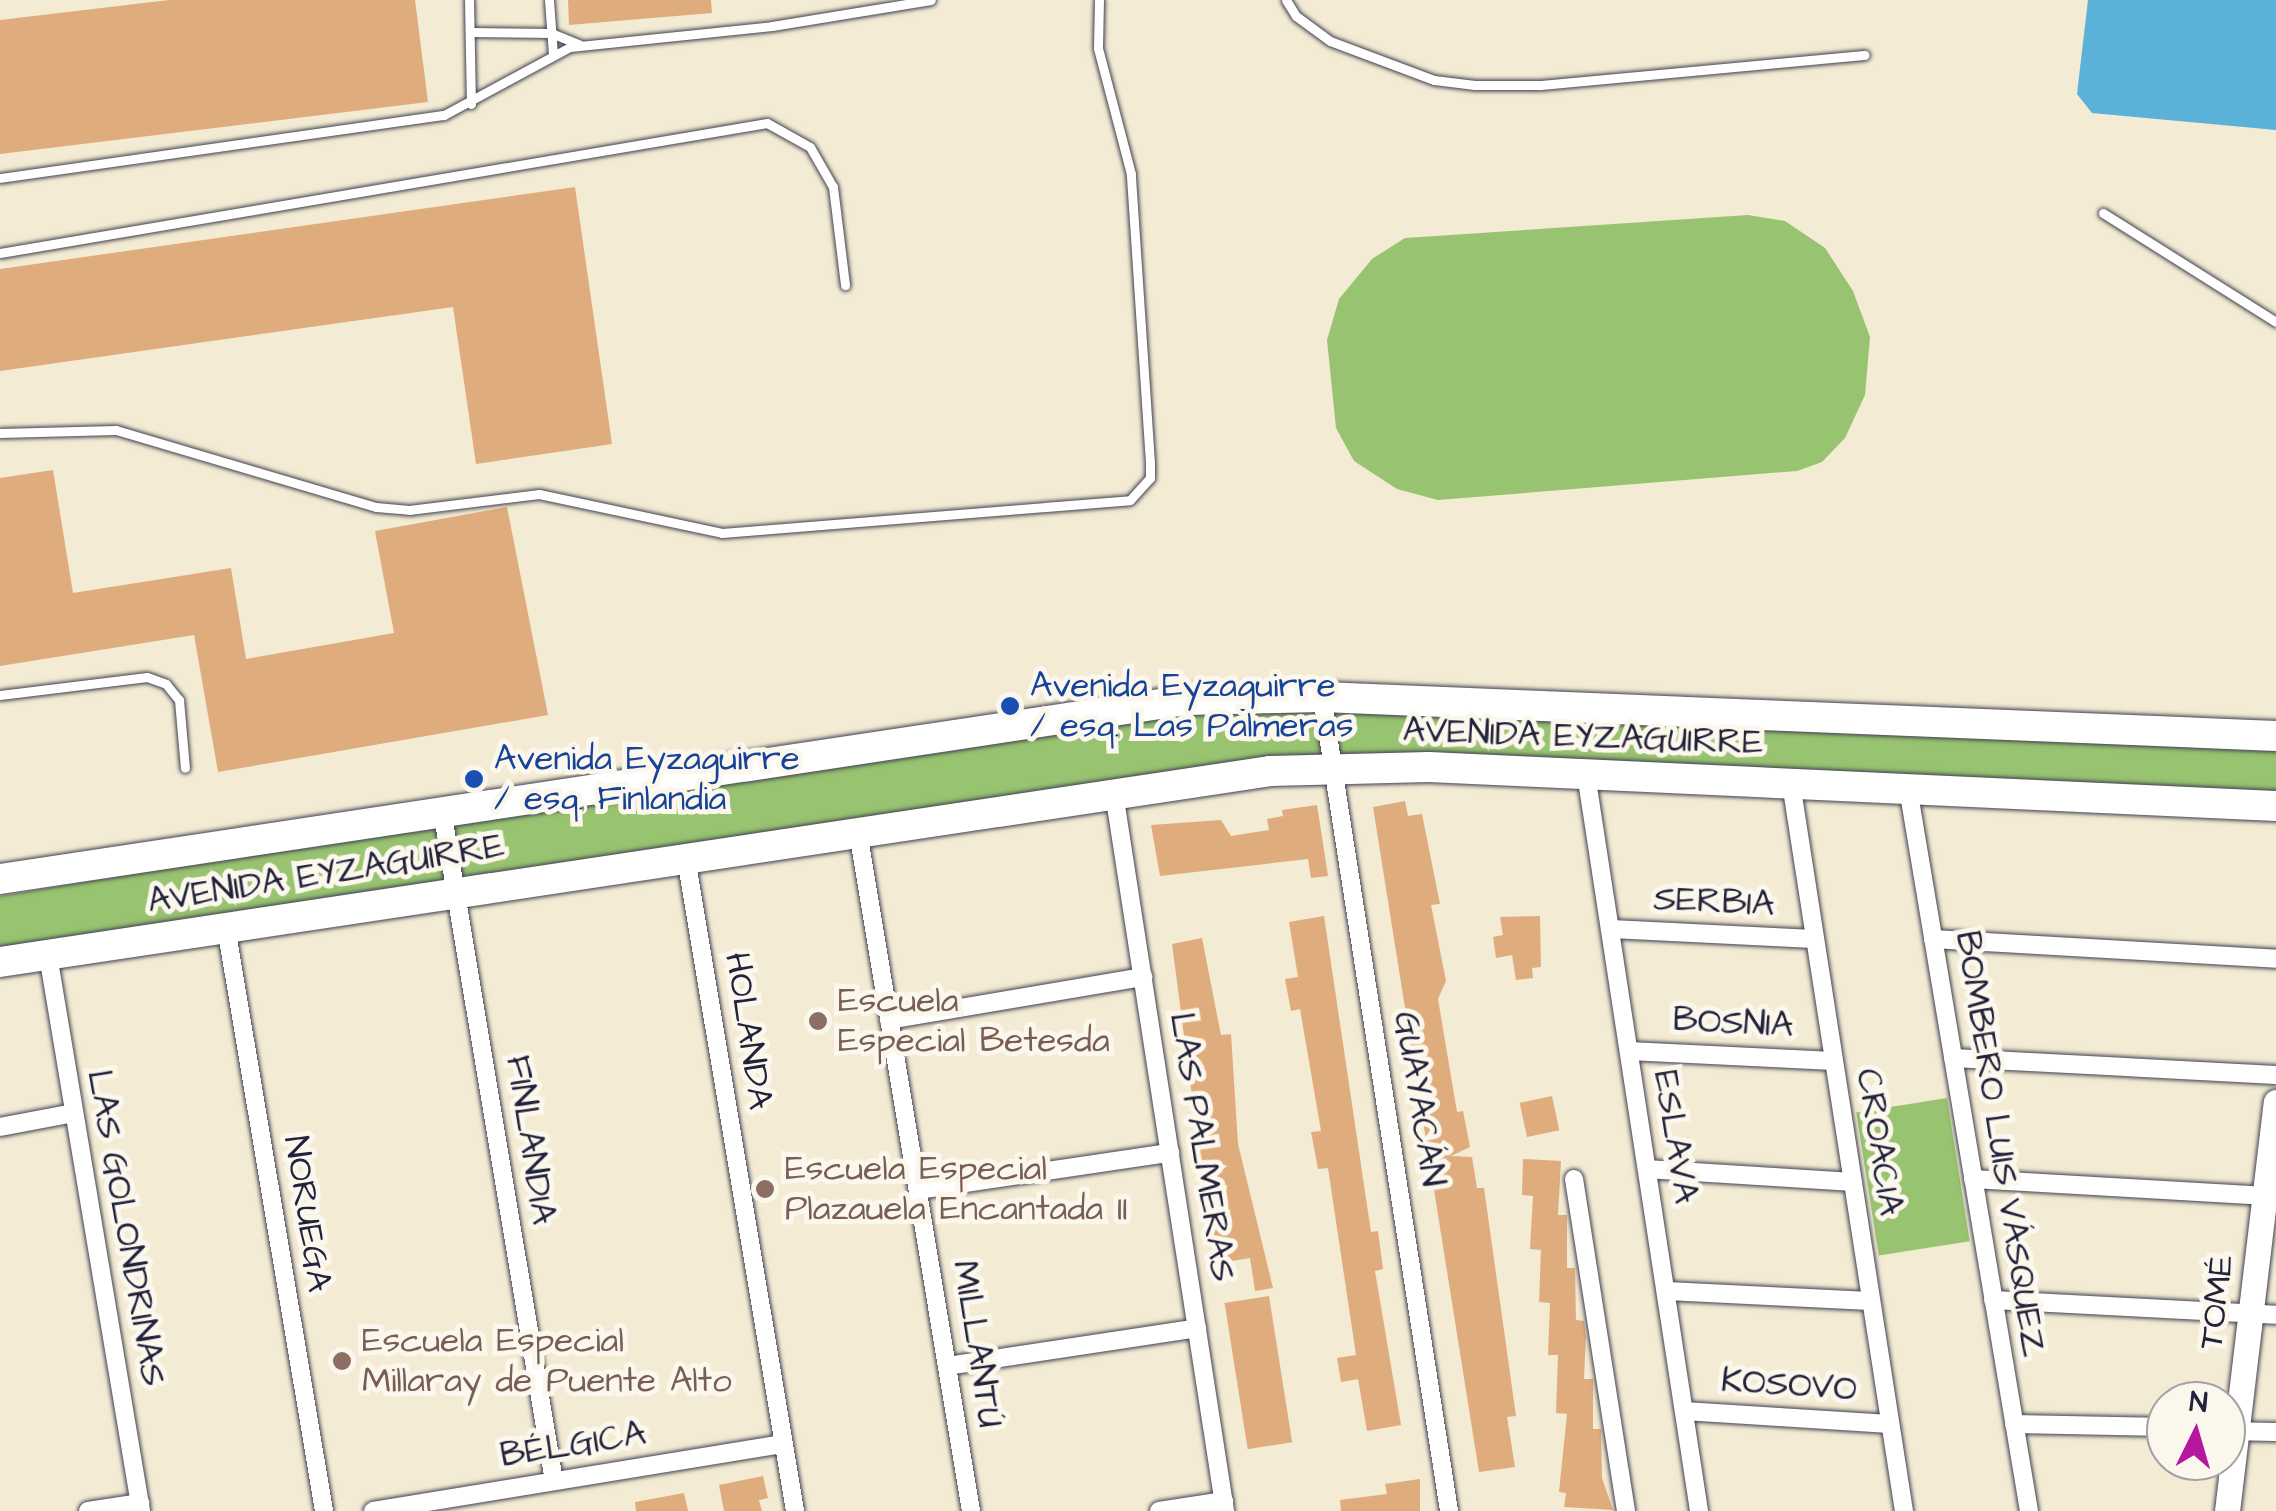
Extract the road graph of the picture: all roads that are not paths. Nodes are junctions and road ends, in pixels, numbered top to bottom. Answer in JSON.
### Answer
{"nodes":[{"id":1,"x":469,"y":0,"type":"edge"},
{"id":2,"x":549,"y":0,"type":"edge"},
{"id":3,"x":931,"y":0,"type":"edge"},
{"id":4,"x":1098,"y":0,"type":"edge"},
{"id":5,"x":1286,"y":0,"type":"edge"},
{"id":6,"x":844,"y":5,"type":"edge"},
{"id":7,"x":471,"y":32,"type":"junction"},
{"id":8,"x":551,"y":32,"type":"junction"},
{"id":9,"x":580,"y":45,"type":"junction"},
{"id":10,"x":553,"y":54,"type":"junction"},
{"id":11,"x":1866,"y":54,"type":"dead end"},
{"id":12,"x":471,"y":104,"type":"junction"},
{"id":13,"x":0,"y":178,"type":"edge"},
{"id":14,"x":2103,"y":213,"type":"dead end"},
{"id":15,"x":0,"y":253,"type":"edge"},
{"id":16,"x":845,"y":285,"type":"dead end"},
{"id":17,"x":2276,"y":322,"type":"edge"},
{"id":18,"x":0,"y":433,"type":"edge"},
{"id":19,"x":0,"y":696,"type":"edge"},
{"id":20,"x":1322,"y":697,"type":"junction"},
{"id":21,"x":2276,"y":736,"type":"edge"},
{"id":22,"x":1335,"y":766,"type":"junction"},
{"id":23,"x":185,"y":768,"type":"dead end"},
{"id":24,"x":1586,"y":774,"type":"junction"},
{"id":25,"x":1790,"y":783,"type":"junction"},
{"id":26,"x":1908,"y":788,"type":"junction"},
{"id":27,"x":1114,"y":793,"type":"junction"},
{"id":28,"x":2276,"y":806,"type":"edge"},
{"id":29,"x":442,"y":810,"type":"junction"},
{"id":30,"x":858,"y":832,"type":"junction"},
{"id":31,"x":686,"y":858,"type":"junction"},
{"id":32,"x":0,"y":879,"type":"edge"},
{"id":33,"x":456,"y":892,"type":"junction"},
{"id":34,"x":226,"y":928,"type":"junction"},
{"id":35,"x":1610,"y":929,"type":"junction"},
{"id":36,"x":1815,"y":939,"type":"junction"},
{"id":37,"x":1933,"y":939,"type":"junction"},
{"id":38,"x":48,"y":955,"type":"junction"},
{"id":39,"x":2276,"y":960,"type":"edge"},
{"id":40,"x":0,"y":962,"type":"edge"},
{"id":41,"x":1143,"y":977,"type":"junction"},
{"id":42,"x":890,"y":1020,"type":"junction"},
{"id":43,"x":1629,"y":1050,"type":"junction"},
{"id":44,"x":1953,"y":1058,"type":"junction"},
{"id":45,"x":1834,"y":1061,"type":"junction"},
{"id":46,"x":2276,"y":1075,"type":"edge"},
{"id":47,"x":2276,"y":1102,"type":"edge"},
{"id":48,"x":74,"y":1114,"type":"junction"},
{"id":49,"x":0,"y":1127,"type":"edge"},
{"id":50,"x":1170,"y":1153,"type":"junction"},
{"id":51,"x":1647,"y":1169,"type":"junction"},
{"id":52,"x":1574,"y":1179,"type":"dead end"},
{"id":53,"x":1973,"y":1179,"type":"junction"},
{"id":54,"x":1853,"y":1182,"type":"junction"},
{"id":55,"x":918,"y":1190,"type":"junction"},
{"id":56,"x":2270,"y":1195,"type":"edge"},
{"id":57,"x":1666,"y":1291,"type":"junction"},
{"id":58,"x":1993,"y":1300,"type":"junction"},
{"id":59,"x":1871,"y":1302,"type":"junction"},
{"id":60,"x":2263,"y":1314,"type":"edge"},
{"id":61,"x":1197,"y":1328,"type":"junction"},
{"id":62,"x":948,"y":1366,"type":"junction"},
{"id":63,"x":2245,"y":1381,"type":"edge"},
{"id":64,"x":1684,"y":1411,"type":"junction"},
{"id":65,"x":1890,"y":1424,"type":"junction"},
{"id":66,"x":2014,"y":1424,"type":"junction"},
{"id":67,"x":2146,"y":1427,"type":"edge"},
{"id":68,"x":2246,"y":1431,"type":"edge"},
{"id":69,"x":2276,"y":1432,"type":"edge"},
{"id":70,"x":784,"y":1444,"type":"junction"},
{"id":71,"x":2228,"y":1481,"type":"edge"},
{"id":72,"x":554,"y":1482,"type":"junction"},
{"id":73,"x":1225,"y":1506,"type":"edge"},
{"id":74,"x":140,"y":1507,"type":"edge"},
{"id":75,"x":88,"y":1511,"type":"edge"},
{"id":76,"x":324,"y":1511,"type":"edge"},
{"id":77,"x":373,"y":1511,"type":"edge"},
{"id":78,"x":796,"y":1511,"type":"edge"},
{"id":79,"x":972,"y":1511,"type":"edge"},
{"id":80,"x":1159,"y":1511,"type":"edge"},
{"id":81,"x":1449,"y":1511,"type":"edge"},
{"id":82,"x":1626,"y":1511,"type":"edge"},
{"id":83,"x":1700,"y":1511,"type":"edge"},
{"id":84,"x":1904,"y":1511,"type":"edge"},
{"id":85,"x":2029,"y":1511,"type":"edge"},
{"id":86,"x":2227,"y":1511,"type":"edge"}],
"edges":[{"from":1,"to":7,"type":"lane"},
{"from":2,"to":8,"type":"lane"},
{"from":3,"to":6,"type":"lane"},
{"from":4,"to":18,"type":"lane"},
{"from":5,"to":11,"type":"lane"},
{"from":6,"to":9,"type":"lane"},
{"from":7,"to":8,"type":"lane"},
{"from":7,"to":12,"type":"lane"},
{"from":8,"to":9,"type":"lane"},
{"from":8,"to":10,"type":"lane"},
{"from":9,"to":10,"type":"lane"},
{"from":10,"to":12,"type":"lane"},
{"from":12,"to":13,"type":"lane"},
{"from":14,"to":17,"type":"lane"},
{"from":15,"to":16,"type":"lane"},
{"from":19,"to":23,"type":"lane"},
{"from":20,"to":21,"type":"main road","name":"AVENIDA EYZAGUIRRE"},
{"from":20,"to":22,"type":"street","name":"GUAYACÁN"},
{"from":20,"to":29,"type":"main road","name":"AVENIDA EYZAGUIRRE"},
{"from":22,"to":24,"type":"main road","name":"AVENIDA EYZAGUIRRE"},
{"from":22,"to":27,"type":"main road","name":"AVENIDA EYZAGUIRRE"},
{"from":22,"to":81,"type":"street","name":"GUAYACÁN"},
{"from":24,"to":25,"type":"main road","name":"AVENIDA EYZAGUIRRE"},
{"from":24,"to":35,"type":"street","name":"ESLAVA"},
{"from":25,"to":26,"type":"main road","name":"AVENIDA EYZAGUIRRE"},
{"from":25,"to":36,"type":"street","name":"CROACIA"},
{"from":26,"to":28,"type":"main road","name":"AVENIDA EYZAGUIRRE"},
{"from":26,"to":37,"type":"street","name":"BOMBERO LUIS VÁSQUEZ"},
{"from":27,"to":30,"type":"main road","name":"AVENIDA EYZAGUIRRE"},
{"from":27,"to":41,"type":"street","name":"LAS PALMERAS"},
{"from":29,"to":32,"type":"main road","name":"AVENIDA EYZAGUIRRE"},
{"from":29,"to":33,"type":"street","name":"FINLANDIA"},
{"from":30,"to":31,"type":"main road","name":"AVENIDA EYZAGUIRRE"},
{"from":30,"to":42,"type":"street","name":"MILLANTÚ"},
{"from":31,"to":33,"type":"main road","name":"AVENIDA EYZAGUIRRE"},
{"from":31,"to":70,"type":"street","name":"HOLANDA"},
{"from":33,"to":34,"type":"main road","name":"AVENIDA EYZAGUIRRE"},
{"from":33,"to":72,"type":"street","name":"FINLANDIA"},
{"from":34,"to":38,"type":"main road","name":"AVENIDA EYZAGUIRRE"},
{"from":34,"to":76,"type":"street","name":"NORUEGA"},
{"from":35,"to":36,"type":"street","name":"SERBIA"},
{"from":35,"to":43,"type":"street","name":"ESLAVA"},
{"from":36,"to":45,"type":"street","name":"CROACIA"},
{"from":37,"to":39,"type":"street"},
{"from":37,"to":44,"type":"street","name":"BOMBERO LUIS VÁSQUEZ"},
{"from":38,"to":40,"type":"main road","name":"AVENIDA EYZAGUIRRE"},
{"from":38,"to":48,"type":"street","name":"LAS GOLONDRINAS"},
{"from":41,"to":42,"type":"street"},
{"from":41,"to":50,"type":"street","name":"LAS PALMERAS"},
{"from":42,"to":55,"type":"street","name":"MILLANTÚ"},
{"from":43,"to":45,"type":"street","name":"BOSNIA"},
{"from":43,"to":51,"type":"street","name":"ESLAVA"},
{"from":44,"to":46,"type":"street"},
{"from":44,"to":53,"type":"street","name":"BOMBERO LUIS VÁSQUEZ"},
{"from":45,"to":54,"type":"street","name":"CROACIA"},
{"from":47,"to":56,"type":"street","name":"TOMÉ"},
{"from":48,"to":49,"type":"street"},
{"from":48,"to":74,"type":"street","name":"LAS GOLONDRINAS"},
{"from":50,"to":55,"type":"street"},
{"from":50,"to":61,"type":"street","name":"LAS PALMERAS"},
{"from":51,"to":54,"type":"street"},
{"from":51,"to":57,"type":"street","name":"ESLAVA"},
{"from":52,"to":82,"type":"street"},
{"from":53,"to":56,"type":"street"},
{"from":53,"to":58,"type":"street","name":"BOMBERO LUIS VÁSQUEZ"},
{"from":54,"to":59,"type":"street","name":"CROACIA"},
{"from":55,"to":62,"type":"street","name":"MILLANTÚ"},
{"from":56,"to":60,"type":"street","name":"TOMÉ"},
{"from":57,"to":59,"type":"street"},
{"from":57,"to":64,"type":"street","name":"ESLAVA"},
{"from":58,"to":60,"type":"street"},
{"from":58,"to":66,"type":"street","name":"BOMBERO LUIS VÁSQUEZ"},
{"from":59,"to":65,"type":"street","name":"CROACIA"},
{"from":60,"to":63,"type":"street","name":"TOMÉ"},
{"from":61,"to":62,"type":"street"},
{"from":61,"to":73,"type":"street","name":"LAS PALMERAS"},
{"from":62,"to":79,"type":"street","name":"MILLANTÚ"},
{"from":64,"to":65,"type":"street","name":"KOSOVO"},
{"from":64,"to":83,"type":"street","name":"ESLAVA"},
{"from":65,"to":84,"type":"street","name":"CROACIA"},
{"from":66,"to":67,"type":"street"},
{"from":66,"to":85,"type":"street","name":"BOMBERO LUIS VÁSQUEZ"},
{"from":68,"to":69,"type":"street"},
{"from":70,"to":72,"type":"street","name":"BÉLGICA"},
{"from":70,"to":78,"type":"street","name":"HOLANDA"},
{"from":71,"to":86,"type":"street","name":"TOMÉ"},
{"from":72,"to":77,"type":"street","name":"BÉLGICA"},
{"from":73,"to":80,"type":"street"},
{"from":74,"to":75,"type":"street"}]}
